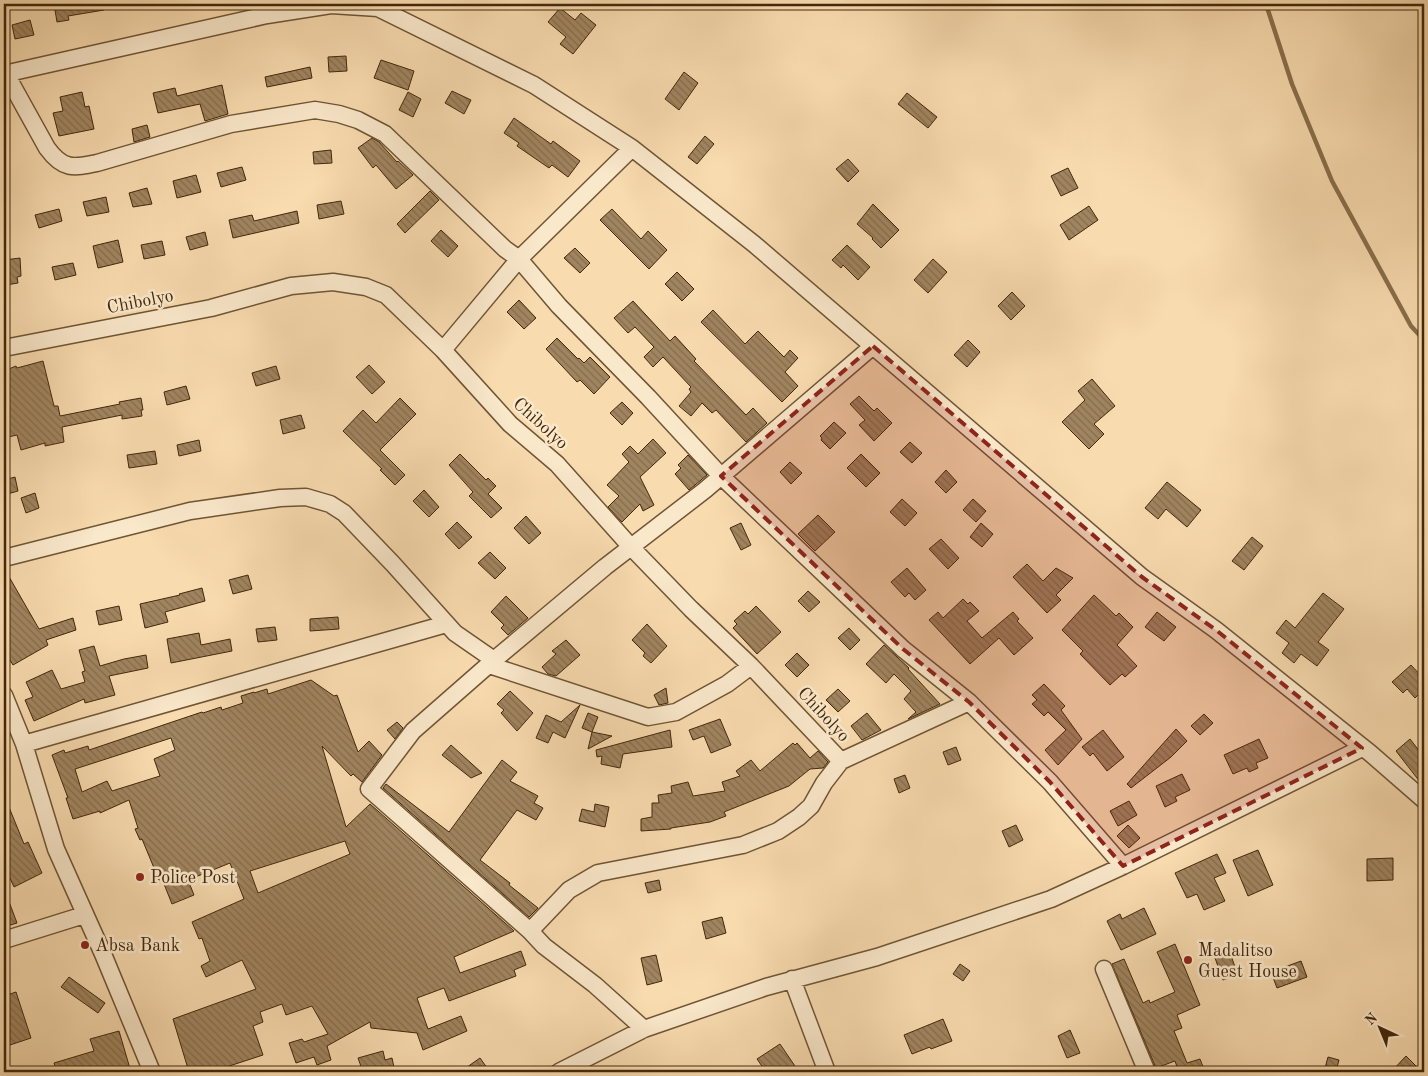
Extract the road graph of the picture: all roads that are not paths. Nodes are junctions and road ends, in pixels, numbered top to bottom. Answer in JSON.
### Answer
{"nodes":[{"id":1,"x":360,"y":5,"type":"edge"},
{"id":2,"x":5,"y":74,"type":"edge"},
{"id":3,"x":632,"y":148,"type":"junction"},
{"id":4,"x":519,"y":259,"type":"junction"},
{"id":5,"x":873,"y":346,"type":"junction"},
{"id":6,"x":4,"y":348,"type":"edge"},
{"id":7,"x":443,"y":350,"type":"junction"},
{"id":8,"x":721,"y":476,"type":"junction"},
{"id":9,"x":631,"y":547,"type":"junction"},
{"id":10,"x":4,"y":558,"type":"edge"},
{"id":11,"x":446,"y":624,"type":"junction"},
{"id":12,"x":491,"y":662,"type":"junction"},
{"id":13,"x":751,"y":666,"type":"junction"},
{"id":14,"x":4,"y":695,"type":"edge"},
{"id":15,"x":969,"y":702,"type":"junction"},
{"id":16,"x":24,"y":744,"type":"junction"},
{"id":17,"x":1362,"y":748,"type":"junction"},
{"id":18,"x":841,"y":762,"type":"junction"},
{"id":19,"x":1424,"y":800,"type":"edge"},
{"id":20,"x":1123,"y":866,"type":"junction"},
{"id":21,"x":84,"y":915,"type":"junction"},
{"id":22,"x":530,"y":931,"type":"junction"},
{"id":23,"x":4,"y":940,"type":"edge"},
{"id":24,"x":1104,"y":969,"type":"dead end"},
{"id":25,"x":792,"y":979,"type":"junction"},
{"id":26,"x":644,"y":1029,"type":"junction"},
{"id":27,"x":152,"y":1072,"type":"edge"},
{"id":28,"x":559,"y":1072,"type":"edge"},
{"id":29,"x":827,"y":1072,"type":"edge"},
{"id":30,"x":1147,"y":1072,"type":"edge"}],
"edges":[{"from":1,"to":2,"type":"street"},
{"from":1,"to":3,"type":"street"},
{"from":2,"to":4,"type":"street"},
{"from":3,"to":4,"type":"street"},
{"from":3,"to":5,"type":"street"},
{"from":4,"to":7,"type":"street"},
{"from":4,"to":8,"type":"street"},
{"from":5,"to":8,"type":"street"},
{"from":5,"to":17,"type":"street"},
{"from":6,"to":7,"type":"street","name":"Chibolyo"},
{"from":7,"to":9,"type":"street","name":"Chibolyo"},
{"from":8,"to":9,"type":"street"},
{"from":8,"to":15,"type":"street"},
{"from":9,"to":12,"type":"street"},
{"from":9,"to":13,"type":"street","name":"Chibolyo"},
{"from":10,"to":11,"type":"street"},
{"from":11,"to":12,"type":"street"},
{"from":11,"to":16,"type":"street"},
{"from":12,"to":13,"type":"street"},
{"from":12,"to":22,"type":"street"},
{"from":13,"to":18,"type":"street","name":"Chibolyo"},
{"from":14,"to":16,"type":"street"},
{"from":15,"to":18,"type":"street","name":"Chibolyo"},
{"from":15,"to":20,"type":"street"},
{"from":16,"to":21,"type":"street"},
{"from":17,"to":19,"type":"street"},
{"from":17,"to":20,"type":"street"},
{"from":18,"to":22,"type":"street"},
{"from":20,"to":25,"type":"street"},
{"from":21,"to":23,"type":"street"},
{"from":21,"to":27,"type":"street"},
{"from":22,"to":26,"type":"street"},
{"from":24,"to":30,"type":"street"},
{"from":25,"to":26,"type":"street"},
{"from":25,"to":29,"type":"street"},
{"from":26,"to":28,"type":"street"}]}
